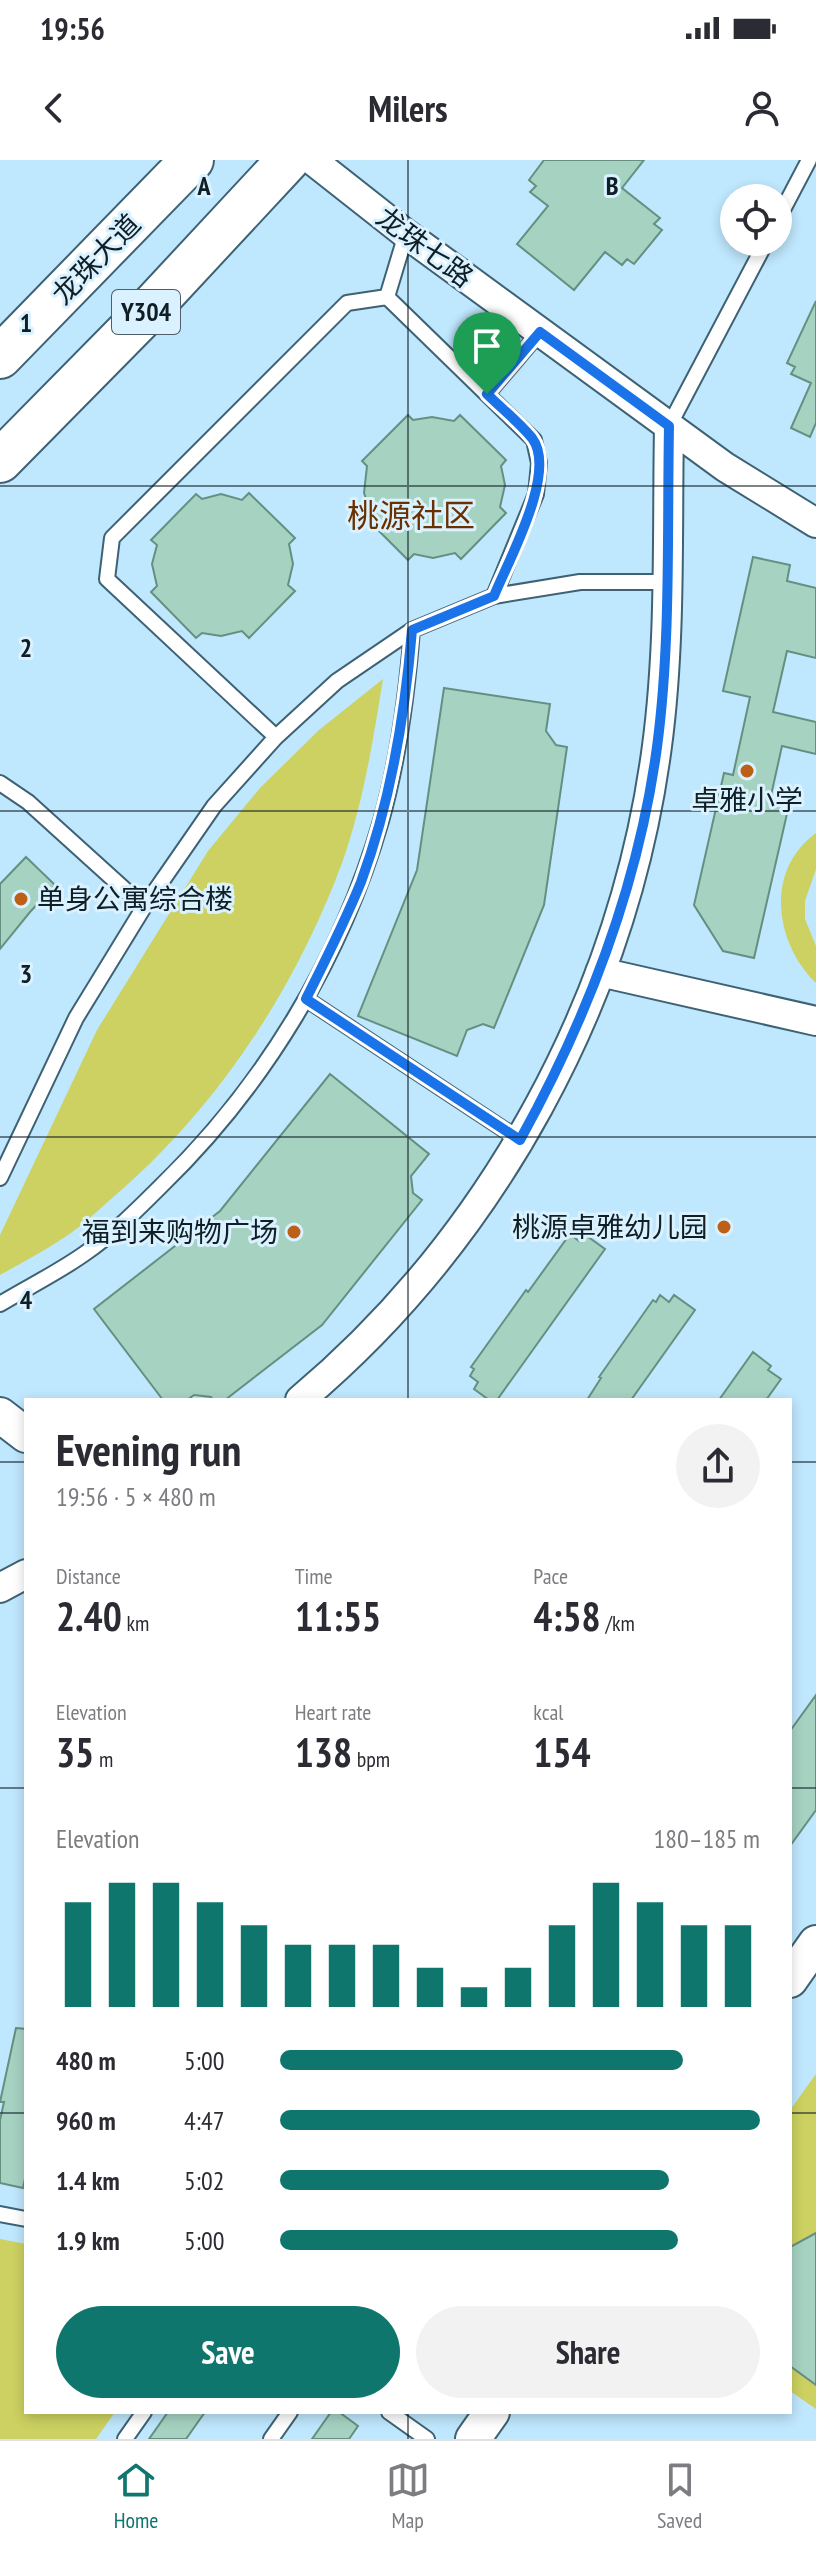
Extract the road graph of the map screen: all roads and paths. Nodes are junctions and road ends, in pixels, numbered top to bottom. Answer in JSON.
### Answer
{"nodes":[{"id":1,"x":192,"y":160,"type":"edge"},
{"id":2,"x":288,"y":160,"type":"edge"},
{"id":3,"x":312,"y":160,"type":"edge"},
{"id":4,"x":809,"y":160,"type":"edge"},
{"id":5,"x":792,"y":192,"type":"edge"},
{"id":6,"x":406,"y":234,"type":"junction"},
{"id":7,"x":759,"y":256,"type":"edge"},
{"id":8,"x":387,"y":297,"type":"junction"},
{"id":9,"x":540,"y":332,"type":"junction"},
{"id":10,"x":0,"y":357,"type":"edge"},
{"id":11,"x":487,"y":394,"type":"junction"},
{"id":12,"x":669,"y":426,"type":"junction"},
{"id":13,"x":0,"y":461,"type":"edge"},
{"id":14,"x":816,"y":523,"type":"edge"},
{"id":15,"x":666,"y":582,"type":"junction"},
{"id":16,"x":494,"y":596,"type":"junction"},
{"id":17,"x":412,"y":630,"type":"junction"},
{"id":18,"x":276,"y":737,"type":"junction"},
{"id":19,"x":0,"y":783,"type":"edge"},
{"id":20,"x":144,"y":907,"type":"junction"},
{"id":21,"x":600,"y":972,"type":"junction"},
{"id":22,"x":306,"y":999,"type":"junction"},
{"id":23,"x":816,"y":1021,"type":"edge"},
{"id":24,"x":520,"y":1140,"type":"junction"},
{"id":25,"x":0,"y":1178,"type":"edge"},
{"id":26,"x":0,"y":1304,"type":"edge"},
{"id":27,"x":302,"y":1398,"type":"edge"},
{"id":28,"x":0,"y":1415,"type":"edge"},
{"id":29,"x":24,"y":1433,"type":"edge"},
{"id":30,"x":24,"y":1575,"type":"edge"},
{"id":31,"x":0,"y":1588,"type":"edge"},
{"id":32,"x":816,"y":1943,"type":"edge"},
{"id":33,"x":792,"y":1977,"type":"edge"},
{"id":34,"x":0,"y":2214,"type":"edge"},
{"id":35,"x":24,"y":2219,"type":"edge"},
{"id":36,"x":143,"y":2414,"type":"edge"},
{"id":37,"x":289,"y":2414,"type":"edge"},
{"id":38,"x":392,"y":2414,"type":"edge"},
{"id":39,"x":491,"y":2414,"type":"edge"},
{"id":40,"x":125,"y":2439,"type":"edge"},
{"id":41,"x":271,"y":2439,"type":"edge"},
{"id":42,"x":427,"y":2439,"type":"edge"},
{"id":43,"x":473,"y":2439,"type":"edge"}],
"edges":[{"from":1,"to":10,"type":"main road","name":"龙珠大道"},
{"from":2,"to":13,"type":"main road","number":"Y304"},
{"from":3,"to":6,"type":"street","name":"龙珠七路"},
{"from":4,"to":5,"type":"lane"},
{"from":6,"to":8,"type":"lane"},
{"from":6,"to":9,"type":"street","name":"龙珠七路"},
{"from":7,"to":12,"type":"lane"},
{"from":8,"to":11,"type":"lane"},
{"from":8,"to":18,"type":"lane"},
{"from":9,"to":11,"type":"lane"},
{"from":9,"to":12,"type":"street","name":"龙珠七路"},
{"from":11,"to":16,"type":"lane"},
{"from":12,"to":14,"type":"street","name":"龙珠七路"},
{"from":12,"to":15,"type":"street"},
{"from":15,"to":16,"type":"lane"},
{"from":15,"to":21,"type":"street"},
{"from":16,"to":17,"type":"lane"},
{"from":17,"to":18,"type":"lane"},
{"from":17,"to":22,"type":"lane"},
{"from":18,"to":20,"type":"lane"},
{"from":19,"to":20,"type":"lane"},
{"from":20,"to":25,"type":"lane"},
{"from":21,"to":23,"type":"street"},
{"from":21,"to":24,"type":"street"},
{"from":22,"to":24,"type":"lane"},
{"from":22,"to":26,"type":"lane"},
{"from":24,"to":27,"type":"street"},
{"from":28,"to":29,"type":"street"},
{"from":30,"to":31,"type":"street"},
{"from":32,"to":33,"type":"street"},
{"from":34,"to":35,"type":"lane"},
{"from":36,"to":40,"type":"lane"},
{"from":37,"to":41,"type":"lane"},
{"from":38,"to":42,"type":"lane"},
{"from":39,"to":43,"type":"street"}]}
